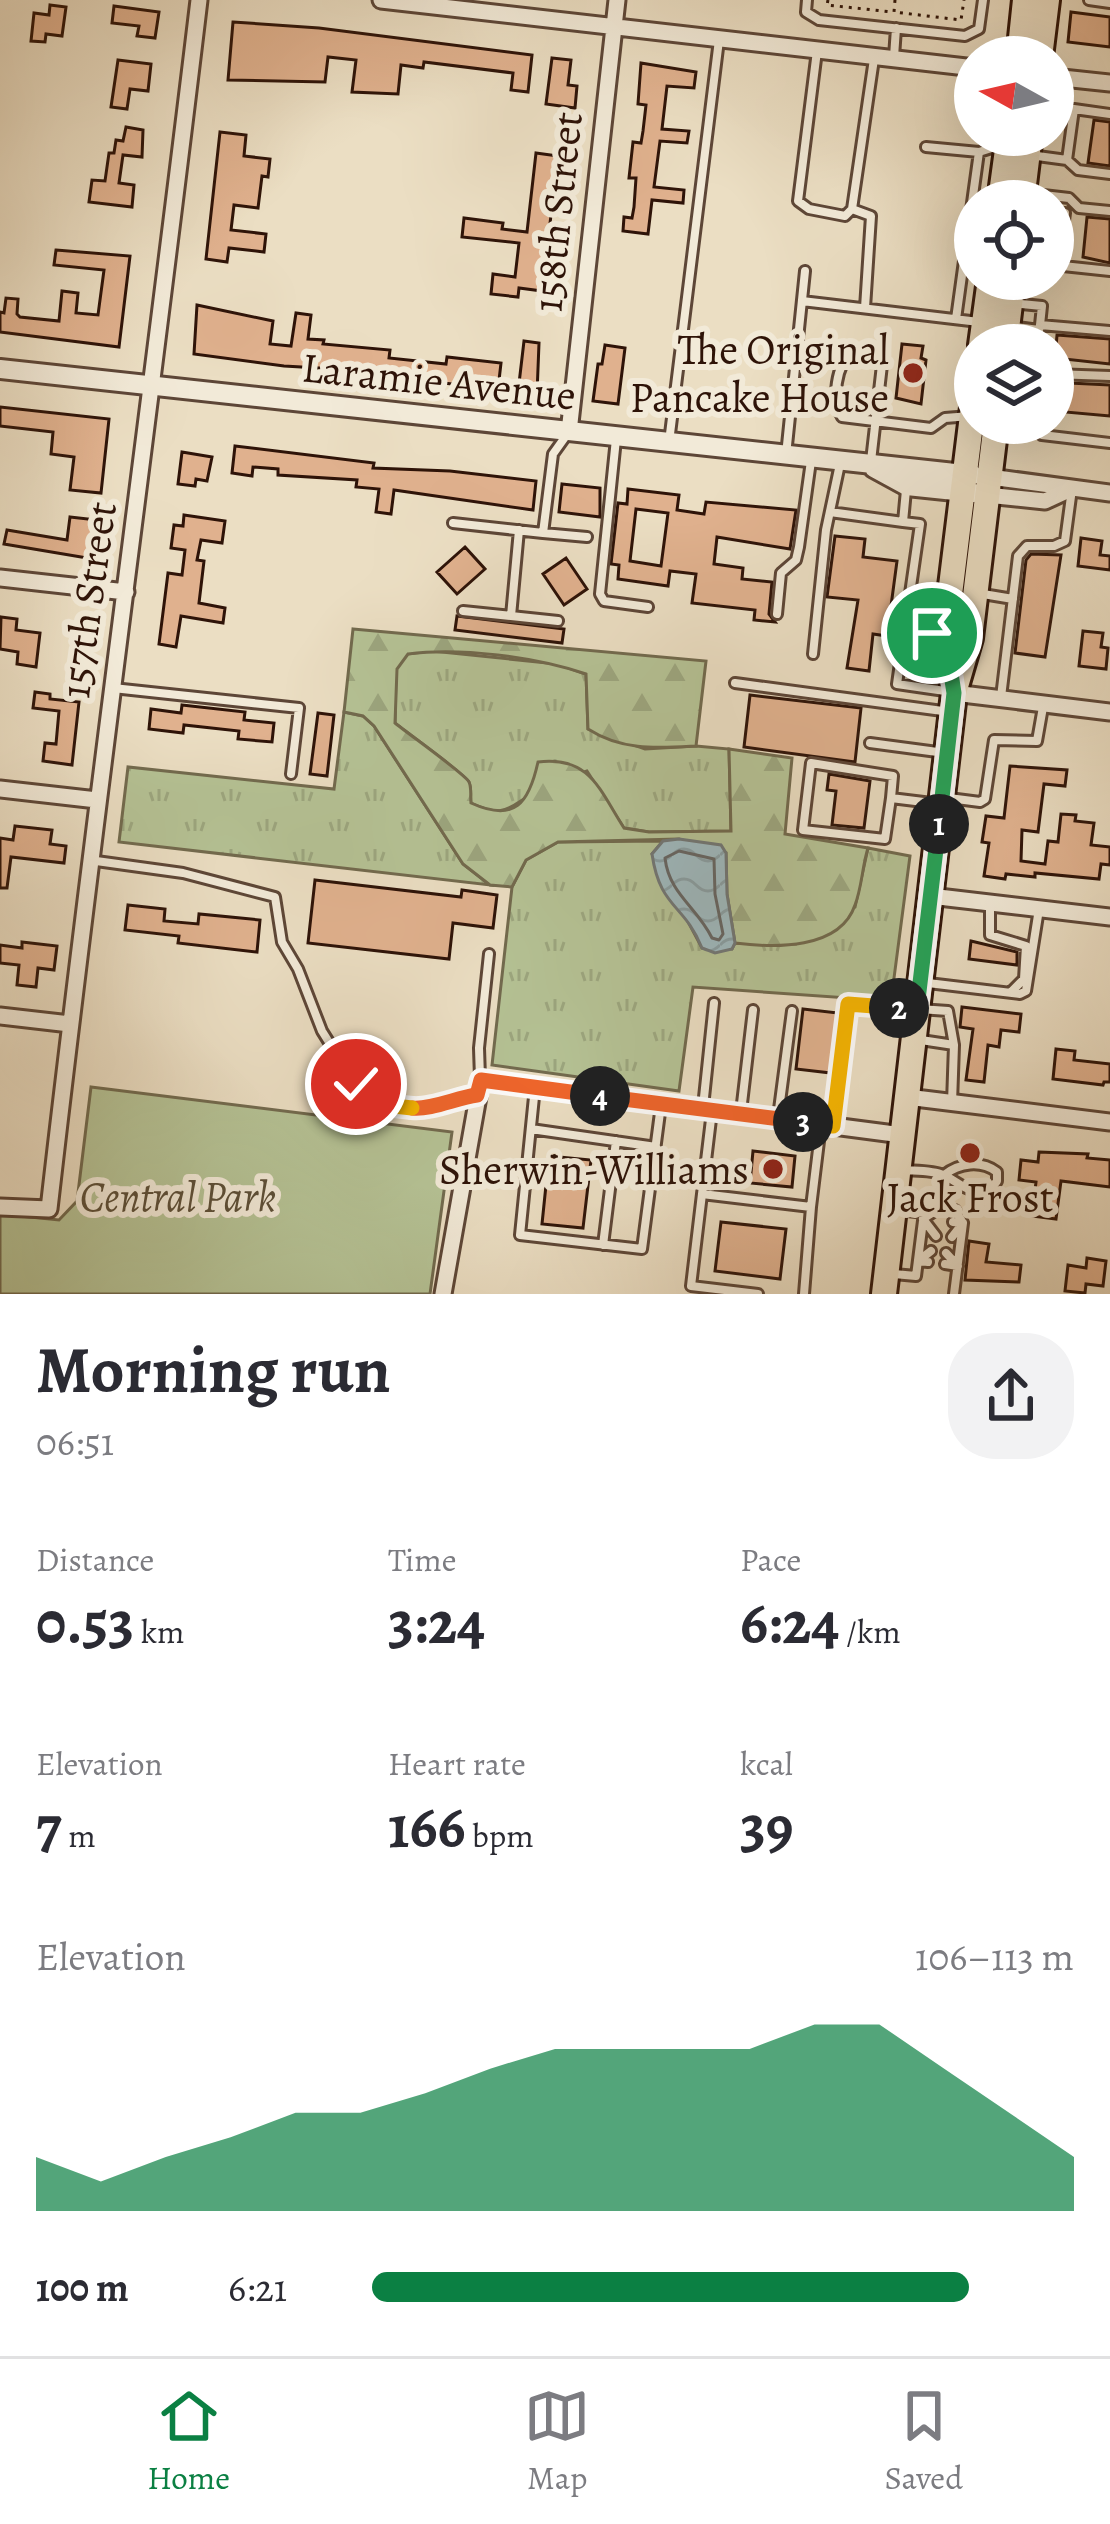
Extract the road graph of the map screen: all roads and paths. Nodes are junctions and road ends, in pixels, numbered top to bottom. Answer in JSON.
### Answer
{"nodes":[{"id":1,"x":199,"y":0,"type":"edge"},
{"id":2,"x":381,"y":0,"type":"edge"},
{"id":3,"x":617,"y":0,"type":"edge"},
{"id":4,"x":807,"y":0,"type":"edge"},
{"id":5,"x":828,"y":0,"type":"edge"},
{"id":6,"x":895,"y":0,"type":"edge"},
{"id":7,"x":964,"y":0,"type":"edge"},
{"id":8,"x":982,"y":0,"type":"edge"},
{"id":9,"x":1025,"y":0,"type":"edge"},
{"id":10,"x":1047,"y":0,"type":"edge"},
{"id":11,"x":1089,"y":0,"type":"edge"},
{"id":12,"x":1110,"y":3,"type":"edge"},
{"id":13,"x":894,"y":12,"type":"junction"},
{"id":14,"x":614,"y":27,"type":"junction"},
{"id":15,"x":896,"y":28,"type":"junction"},
{"id":16,"x":1021,"y":36,"type":"edge"},
{"id":17,"x":1043,"y":36,"type":"edge"},
{"id":18,"x":719,"y":39,"type":"junction"},
{"id":19,"x":817,"y":50,"type":"junction"},
{"id":20,"x":874,"y":56,"type":"junction"},
{"id":21,"x":893,"y":59,"type":"junction"},
{"id":22,"x":954,"y":66,"type":"edge"},
{"id":23,"x":1074,"y":79,"type":"edge"},
{"id":24,"x":1110,"y":82,"type":"edge"},
{"id":25,"x":1110,"y":114,"type":"edge"},
{"id":26,"x":926,"y":147,"type":"dead end"},
{"id":27,"x":954,"y":150,"type":"edge"},
{"id":28,"x":978,"y":156,"type":"edge"},
{"id":29,"x":1056,"y":156,"type":"edge"},
{"id":30,"x":1067,"y":160,"type":"junction"},
{"id":31,"x":1110,"y":174,"type":"edge"},
{"id":32,"x":1074,"y":203,"type":"edge"},
{"id":33,"x":852,"y":208,"type":"junction"},
{"id":34,"x":1110,"y":212,"type":"edge"},
{"id":35,"x":1074,"y":267,"type":"edge"},
{"id":36,"x":805,"y":271,"type":"dead end"},
{"id":37,"x":1110,"y":271,"type":"edge"},
{"id":38,"x":802,"y":301,"type":"junction"},
{"id":39,"x":865,"y":308,"type":"junction"},
{"id":40,"x":956,"y":319,"type":"junction"},
{"id":41,"x":1000,"y":320,"type":"edge"},
{"id":42,"x":1040,"y":324,"type":"edge"},
{"id":43,"x":1074,"y":329,"type":"edge"},
{"id":44,"x":1110,"y":331,"type":"edge"},
{"id":45,"x":0,"y":369,"type":"edge"},
{"id":46,"x":1074,"y":375,"type":"edge"},
{"id":47,"x":1110,"y":376,"type":"edge"},
{"id":48,"x":153,"y":386,"type":"junction"},
{"id":49,"x":954,"y":416,"type":"edge"},
{"id":50,"x":875,"y":421,"type":"junction"},
{"id":51,"x":569,"y":431,"type":"junction"},
{"id":52,"x":616,"y":437,"type":"junction"},
{"id":53,"x":1074,"y":438,"type":"edge"},
{"id":54,"x":1110,"y":442,"type":"edge"},
{"id":55,"x":669,"y":443,"type":"junction"},
{"id":56,"x":979,"y":444,"type":"edge"},
{"id":57,"x":786,"y":456,"type":"junction"},
{"id":58,"x":812,"y":459,"type":"junction"},
{"id":59,"x":840,"y":463,"type":"junction"},
{"id":60,"x":870,"y":466,"type":"junction"},
{"id":61,"x":976,"y":484,"type":"junction"},
{"id":62,"x":907,"y":486,"type":"junction"},
{"id":63,"x":1072,"y":489,"type":"junction"},
{"id":64,"x":1110,"y":494,"type":"edge"},
{"id":65,"x":830,"y":512,"type":"junction"},
{"id":66,"x":903,"y":522,"type":"junction"},
{"id":67,"x":453,"y":523,"type":"dead end"},
{"id":68,"x":519,"y":530,"type":"junction"},
{"id":69,"x":543,"y":533,"type":"junction"},
{"id":70,"x":586,"y":538,"type":"dead end"},
{"id":71,"x":0,"y":578,"type":"edge"},
{"id":72,"x":126,"y":592,"type":"junction"},
{"id":73,"x":976,"y":593,"type":"junction"},
{"id":74,"x":1013,"y":598,"type":"junction"},
{"id":75,"x":647,"y":607,"type":"dead end"},
{"id":76,"x":464,"y":611,"type":"dead end"},
{"id":77,"x":777,"y":614,"type":"dead end"},
{"id":78,"x":511,"y":616,"type":"junction"},
{"id":79,"x":558,"y":621,"type":"dead end"},
{"id":80,"x":905,"y":629,"type":"junction"},
{"id":81,"x":945,"y":635,"type":"junction"},
{"id":82,"x":814,"y":654,"type":"dead end"},
{"id":83,"x":735,"y":683,"type":"dead end"},
{"id":84,"x":112,"y":688,"type":"junction"},
{"id":85,"x":1000,"y":698,"type":"junction"},
{"id":86,"x":953,"y":702,"type":"junction"},
{"id":87,"x":1044,"y":704,"type":"junction"},
{"id":88,"x":1110,"y":712,"type":"edge"},
{"id":89,"x":870,"y":743,"type":"dead end"},
{"id":90,"x":947,"y":754,"type":"junction"},
{"id":91,"x":291,"y":774,"type":"dead end"},
{"id":92,"x":0,"y":789,"type":"edge"},
{"id":93,"x":891,"y":798,"type":"junction"},
{"id":94,"x":98,"y":800,"type":"junction"},
{"id":95,"x":941,"y":800,"type":"junction"},
{"id":96,"x":89,"y":860,"type":"junction"},
{"id":97,"x":930,"y":896,"type":"junction"},
{"id":98,"x":990,"y":903,"type":"junction"},
{"id":99,"x":1040,"y":908,"type":"junction"},
{"id":100,"x":1110,"y":917,"type":"edge"},
{"id":101,"x":489,"y":954,"type":"dead end"},
{"id":102,"x":1010,"y":993,"type":"junction"},
{"id":103,"x":919,"y":995,"type":"junction"},
{"id":104,"x":714,"y":1003,"type":"dead end"},
{"id":105,"x":753,"y":1010,"type":"dead end"},
{"id":106,"x":791,"y":1011,"type":"dead end"},
{"id":107,"x":0,"y":1016,"type":"edge"},
{"id":108,"x":70,"y":1024,"type":"junction"},
{"id":109,"x":914,"y":1039,"type":"junction"},
{"id":110,"x":954,"y":1045,"type":"junction"},
{"id":111,"x":535,"y":1087,"type":"junction"},
{"id":112,"x":479,"y":1088,"type":"junction"},
{"id":113,"x":907,"y":1097,"type":"junction"},
{"id":114,"x":952,"y":1102,"type":"junction"},
{"id":115,"x":662,"y":1104,"type":"junction"},
{"id":116,"x":707,"y":1110,"type":"junction"},
{"id":117,"x":740,"y":1114,"type":"junction"},
{"id":118,"x":778,"y":1119,"type":"junction"},
{"id":119,"x":1110,"y":1122,"type":"edge"},
{"id":120,"x":827,"y":1125,"type":"junction"},
{"id":121,"x":531,"y":1129,"type":"junction"},
{"id":122,"x":902,"y":1135,"type":"junction"},
{"id":123,"x":616,"y":1141,"type":"junction"},
{"id":124,"x":656,"y":1147,"type":"junction"},
{"id":125,"x":898,"y":1169,"type":"junction"},
{"id":126,"x":944,"y":1175,"type":"junction"},
{"id":127,"x":702,"y":1194,"type":"junction"},
{"id":128,"x":0,"y":1207,"type":"edge"},
{"id":129,"x":811,"y":1207,"type":"junction"},
{"id":130,"x":939,"y":1208,"type":"dead end"},
{"id":131,"x":894,"y":1210,"type":"junction"},
{"id":132,"x":955,"y":1210,"type":"dead end"},
{"id":133,"x":923,"y":1219,"type":"junction"},
{"id":134,"x":938,"y":1220,"type":"dead end"},
{"id":135,"x":958,"y":1223,"type":"junction"},
{"id":136,"x":936,"y":1236,"type":"dead end"},
{"id":137,"x":952,"y":1237,"type":"dead end"},
{"id":138,"x":604,"y":1245,"type":"junction"},
{"id":139,"x":931,"y":1251,"type":"dead end"},
{"id":140,"x":946,"y":1253,"type":"dead end"},
{"id":141,"x":923,"y":1262,"type":"junction"},
{"id":142,"x":945,"y":1264,"type":"dead end"},
{"id":143,"x":958,"y":1266,"type":"junction"},
{"id":144,"x":927,"y":1275,"type":"dead end"},
{"id":145,"x":943,"y":1277,"type":"dead end"},
{"id":146,"x":885,"y":1284,"type":"edge"},
{"id":147,"x":700,"y":1290,"type":"edge"},
{"id":148,"x":442,"y":1294,"type":"edge"},
{"id":149,"x":758,"y":1294,"type":"edge"},
{"id":150,"x":804,"y":1294,"type":"edge"},
{"id":151,"x":955,"y":1294,"type":"edge"}],
"edges":[{"from":1,"to":48,"type":"street","name":"157th Street"},
{"from":2,"to":14,"type":"street"},
{"from":3,"to":14,"type":"street","name":"158th Street"},
{"from":4,"to":15,"type":"lane"},
{"from":5,"to":13,"type":"path"},
{"from":6,"to":13,"type":"path"},
{"from":7,"to":13,"type":"path"},
{"from":8,"to":15,"type":"lane"},
{"from":9,"to":16,"type":"main road"},
{"from":10,"to":17,"type":"main road"},
{"from":11,"to":12,"type":"lane"},
{"from":14,"to":18,"type":"street"},
{"from":14,"to":51,"type":"street","name":"158th Street"},
{"from":15,"to":21,"type":"lane"},
{"from":18,"to":19,"type":"street"},
{"from":18,"to":55,"type":"lane"},
{"from":19,"to":20,"type":"street"},
{"from":19,"to":33,"type":"lane"},
{"from":20,"to":21,"type":"street"},
{"from":20,"to":33,"type":"lane"},
{"from":21,"to":22,"type":"street"},
{"from":23,"to":24,"type":"street"},
{"from":25,"to":30,"type":"lane"},
{"from":26,"to":27,"type":"lane"},
{"from":28,"to":40,"type":"lane"},
{"from":29,"to":30,"type":"lane"},
{"from":30,"to":31,"type":"lane"},
{"from":32,"to":34,"type":"lane"},
{"from":33,"to":39,"type":"lane"},
{"from":35,"to":37,"type":"lane"},
{"from":36,"to":38,"type":"lane"},
{"from":38,"to":39,"type":"lane"},
{"from":38,"to":57,"type":"lane"},
{"from":39,"to":40,"type":"lane"},
{"from":40,"to":41,"type":"lane"},
{"from":41,"to":42,"type":"lane"},
{"from":43,"to":44,"type":"lane"},
{"from":45,"to":48,"type":"street","name":"Laramie Avenue"},
{"from":46,"to":47,"type":"lane"},
{"from":48,"to":51,"type":"street","name":"Laramie Avenue"},
{"from":48,"to":72,"type":"street","name":"157th Street"},
{"from":49,"to":50,"type":"lane"},
{"from":50,"to":50,"type":"lane"},
{"from":50,"to":60,"type":"lane"},
{"from":51,"to":52,"type":"street","name":"Laramie Avenue"},
{"from":51,"to":69,"type":"lane"},
{"from":52,"to":55,"type":"street","name":"Laramie Avenue"},
{"from":52,"to":75,"type":"lane"},
{"from":53,"to":54,"type":"lane"},
{"from":55,"to":57,"type":"street","name":"Laramie Avenue"},
{"from":56,"to":61,"type":"main road"},
{"from":57,"to":58,"type":"street","name":"Laramie Avenue"},
{"from":58,"to":59,"type":"street","name":"Laramie Avenue"},
{"from":58,"to":77,"type":"lane"},
{"from":59,"to":60,"type":"street","name":"Laramie Avenue"},
{"from":59,"to":65,"type":"lane"},
{"from":60,"to":61,"type":"street","name":"Laramie Avenue"},
{"from":60,"to":62,"type":"street","name":"Laramie Avenue"},
{"from":61,"to":62,"type":"street","name":"Laramie Avenue"},
{"from":61,"to":63,"type":"street","name":"Laramie Avenue"},
{"from":61,"to":73,"type":"main road"},
{"from":61,"to":81,"type":"main road"},
{"from":62,"to":66,"type":"lane"},
{"from":63,"to":64,"type":"street","name":"Laramie Avenue"},
{"from":63,"to":74,"type":"lane"},
{"from":65,"to":66,"type":"lane"},
{"from":65,"to":82,"type":"lane"},
{"from":66,"to":80,"type":"lane"},
{"from":67,"to":68,"type":"lane"},
{"from":68,"to":69,"type":"lane"},
{"from":68,"to":78,"type":"lane"},
{"from":69,"to":70,"type":"lane"},
{"from":71,"to":72,"type":"street"},
{"from":72,"to":84,"type":"street","name":"157th Street"},
{"from":73,"to":74,"type":"lane"},
{"from":73,"to":86,"type":"main road"},
{"from":74,"to":85,"type":"lane"},
{"from":76,"to":78,"type":"lane"},
{"from":78,"to":79,"type":"lane"},
{"from":80,"to":81,"type":"lane"},
{"from":80,"to":86,"type":"lane"},
{"from":81,"to":86,"type":"main road"},
{"from":83,"to":86,"type":"lane"},
{"from":84,"to":91,"type":"lane"},
{"from":84,"to":94,"type":"street","name":"157th Street"},
{"from":85,"to":86,"type":"street"},
{"from":85,"to":87,"type":"street"},
{"from":86,"to":90,"type":"main road"},
{"from":87,"to":88,"type":"street"},
{"from":87,"to":95,"type":"lane"},
{"from":89,"to":90,"type":"lane"},
{"from":90,"to":95,"type":"main road"},
{"from":92,"to":94,"type":"street"},
{"from":93,"to":93,"type":"lane"},
{"from":93,"to":95,"type":"lane"},
{"from":94,"to":96,"type":"street","name":"157th Street"},
{"from":95,"to":97,"type":"main road"},
{"from":96,"to":108,"type":"street","name":"157th Street"},
{"from":96,"to":112,"type":"lane"},
{"from":97,"to":98,"type":"street"},
{"from":97,"to":103,"type":"main road"},
{"from":98,"to":99,"type":"street"},
{"from":98,"to":102,"type":"lane"},
{"from":99,"to":100,"type":"street"},
{"from":99,"to":102,"type":"lane"},
{"from":101,"to":112,"type":"lane"},
{"from":102,"to":103,"type":"lane"},
{"from":103,"to":109,"type":"main road"},
{"from":103,"to":110,"type":"lane"},
{"from":103,"to":120,"type":"lane"},
{"from":104,"to":116,"type":"lane"},
{"from":105,"to":117,"type":"lane"},
{"from":106,"to":118,"type":"lane"},
{"from":107,"to":108,"type":"street"},
{"from":108,"to":128,"type":"street","name":"157th Street"},
{"from":109,"to":110,"type":"lane"},
{"from":109,"to":113,"type":"main road"},
{"from":110,"to":114,"type":"lane"},
{"from":111,"to":112,"type":"street"},
{"from":111,"to":115,"type":"street"},
{"from":111,"to":121,"type":"lane"},
{"from":112,"to":148,"type":"street"},
{"from":113,"to":114,"type":"street"},
{"from":113,"to":122,"type":"main road"},
{"from":114,"to":119,"type":"street"},
{"from":115,"to":116,"type":"street"},
{"from":115,"to":124,"type":"lane"},
{"from":116,"to":117,"type":"street"},
{"from":116,"to":127,"type":"lane"},
{"from":117,"to":118,"type":"street"},
{"from":118,"to":120,"type":"street"},
{"from":120,"to":122,"type":"street"},
{"from":120,"to":129,"type":"lane"},
{"from":121,"to":123,"type":"lane"},
{"from":121,"to":138,"type":"lane"},
{"from":122,"to":125,"type":"main road"},
{"from":123,"to":124,"type":"lane"},
{"from":123,"to":138,"type":"lane"},
{"from":124,"to":138,"type":"lane"},
{"from":125,"to":126,"type":"lane"},
{"from":125,"to":131,"type":"main road"},
{"from":126,"to":126,"type":"lane"},
{"from":127,"to":129,"type":"lane"},
{"from":127,"to":147,"type":"lane"},
{"from":129,"to":150,"type":"lane"},
{"from":130,"to":133,"type":"lane"},
{"from":131,"to":133,"type":"lane"},
{"from":131,"to":146,"type":"main road"},
{"from":132,"to":135,"type":"lane"},
{"from":133,"to":134,"type":"lane"},
{"from":133,"to":136,"type":"lane"},
{"from":133,"to":141,"type":"lane"},
{"from":135,"to":137,"type":"lane"},
{"from":135,"to":143,"type":"lane"},
{"from":139,"to":141,"type":"lane"},
{"from":140,"to":143,"type":"lane"},
{"from":141,"to":144,"type":"lane"},
{"from":141,"to":146,"type":"lane"},
{"from":142,"to":143,"type":"lane"},
{"from":143,"to":145,"type":"lane"},
{"from":143,"to":151,"type":"lane"},
{"from":147,"to":149,"type":"lane"}]}
